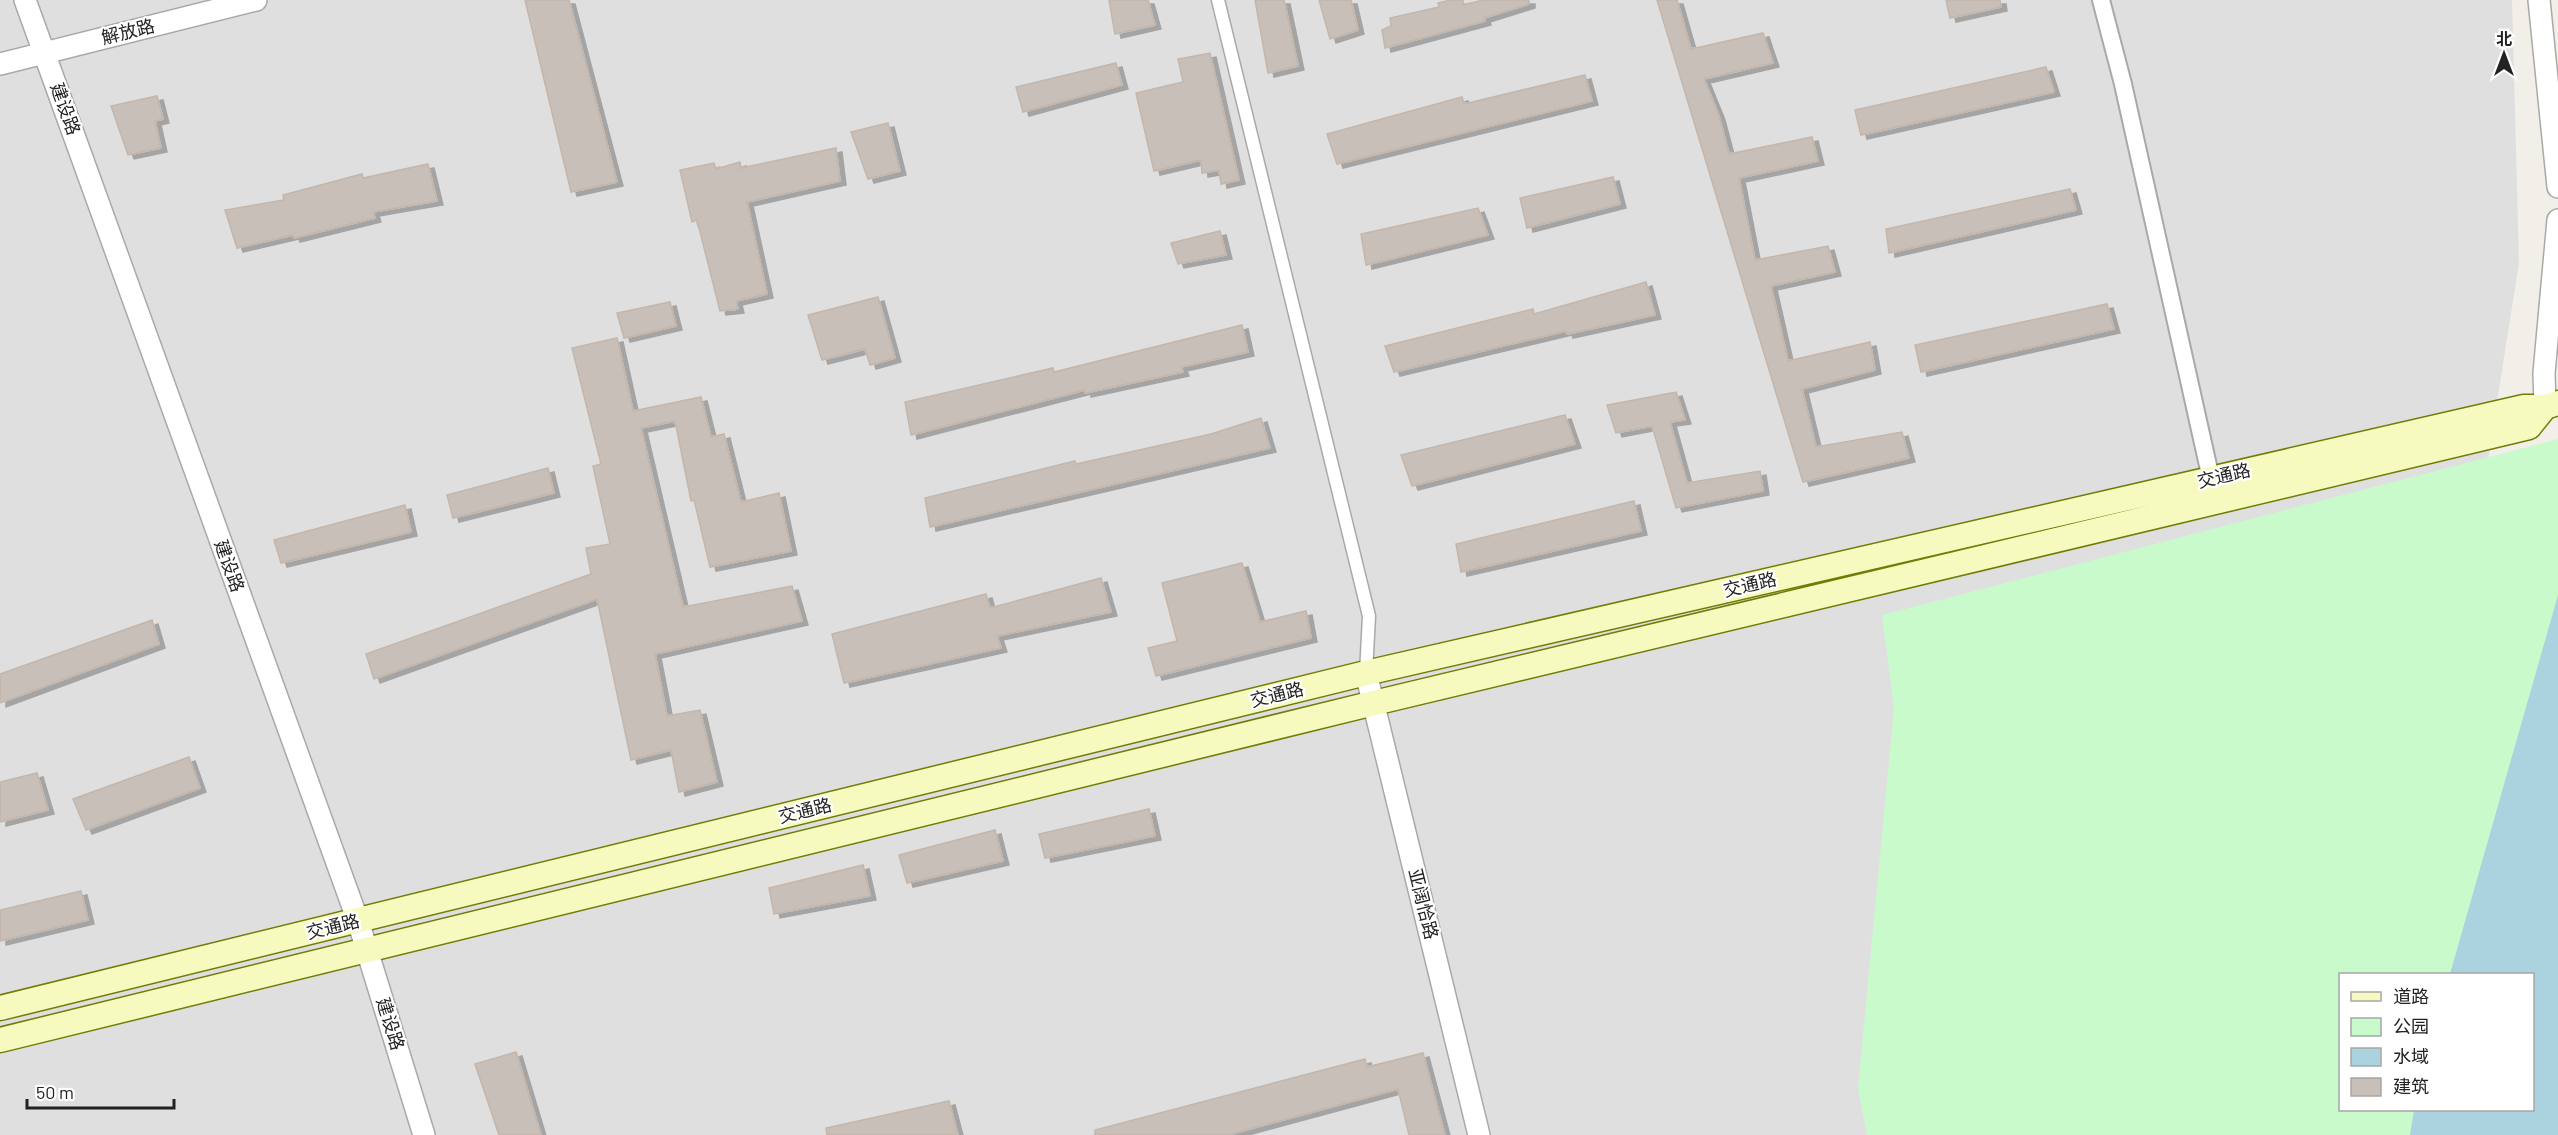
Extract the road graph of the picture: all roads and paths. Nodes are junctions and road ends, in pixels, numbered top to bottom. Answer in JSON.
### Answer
{"nodes":[{"id":1,"x":25,"y":0,"type":"edge"},
{"id":2,"x":256,"y":0,"type":"edge"},
{"id":3,"x":1218,"y":0,"type":"edge"},
{"id":4,"x":2101,"y":0,"type":"edge"},
{"id":5,"x":2539,"y":0,"type":"edge"},
{"id":6,"x":44,"y":53,"type":"junction"},
{"id":7,"x":0,"y":64,"type":"edge"},
{"id":8,"x":2558,"y":187,"type":"edge"},
{"id":9,"x":2558,"y":219,"type":"edge"},
{"id":10,"x":2551,"y":405,"type":"edge"},
{"id":11,"x":2211,"y":479,"type":"junction"},
{"id":12,"x":1366,"y":673,"type":"junction"},
{"id":13,"x":1374,"y":703,"type":"junction"},
{"id":14,"x":358,"y":921,"type":"junction"},
{"id":15,"x":368,"y":950,"type":"junction"},
{"id":16,"x":0,"y":1008,"type":"edge"},
{"id":17,"x":0,"y":1040,"type":"edge"},
{"id":18,"x":424,"y":1135,"type":"edge"},
{"id":19,"x":1479,"y":1135,"type":"edge"}],
"edges":[{"from":1,"to":6,"type":"street","name":"建设路"},
{"from":2,"to":6,"type":"street","name":"解放路"},
{"from":3,"to":12,"type":"street"},
{"from":4,"to":11,"type":"street"},
{"from":5,"to":8,"type":"street"},
{"from":6,"to":7,"type":"street","name":"解放路"},
{"from":6,"to":14,"type":"street","name":"建设路"},
{"from":9,"to":10,"type":"street"},
{"from":10,"to":11,"type":"main road","name":"交通路"},
{"from":10,"to":13,"type":"main road"},
{"from":11,"to":12,"type":"main road","name":"交通路"},
{"from":12,"to":13,"type":"street","name":"亚阔恰路"},
{"from":12,"to":14,"type":"main road","name":"交通路"},
{"from":13,"to":15,"type":"main road"},
{"from":13,"to":19,"type":"street","name":"亚阔恰路"},
{"from":14,"to":15,"type":"street","name":"建设路"},
{"from":14,"to":16,"type":"main road","name":"交通路"},
{"from":15,"to":17,"type":"main road"},
{"from":15,"to":18,"type":"street","name":"建设路"}]}
